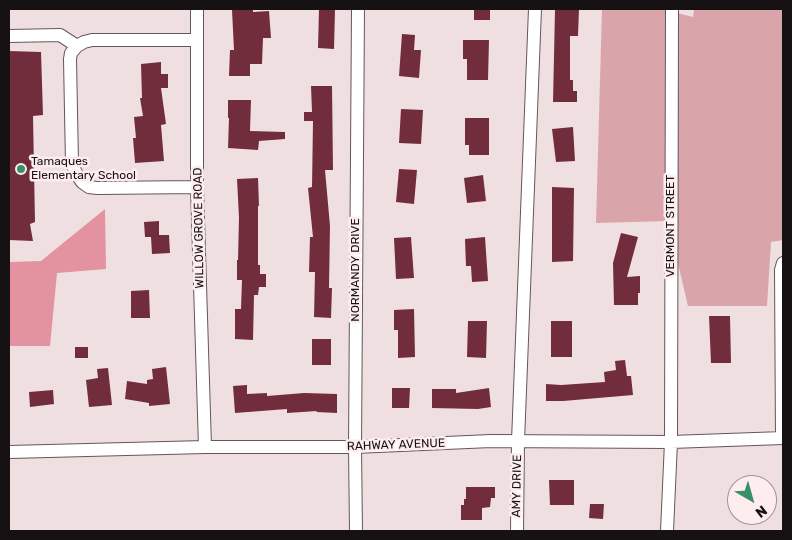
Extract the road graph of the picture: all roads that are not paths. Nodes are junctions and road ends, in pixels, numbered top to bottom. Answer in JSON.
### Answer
{"nodes":[{"id":1,"x":197,"y":9,"type":"edge"},
{"id":2,"x":358,"y":9,"type":"edge"},
{"id":3,"x":535,"y":9,"type":"edge"},
{"id":4,"x":672,"y":9,"type":"edge"},
{"id":5,"x":9,"y":36,"type":"edge"},
{"id":6,"x":196,"y":40,"type":"junction"},
{"id":7,"x":77,"y":46,"type":"junction"},
{"id":8,"x":197,"y":187,"type":"junction"},
{"id":9,"x":783,"y":263,"type":"edge"},
{"id":10,"x":783,"y":322,"type":"edge"},
{"id":11,"x":783,"y":438,"type":"edge"},
{"id":12,"x":518,"y":441,"type":"junction"},
{"id":13,"x":671,"y":442,"type":"junction"},
{"id":14,"x":205,"y":446,"type":"junction"},
{"id":15,"x":355,"y":447,"type":"junction"},
{"id":16,"x":9,"y":452,"type":"edge"},
{"id":17,"x":356,"y":531,"type":"edge"},
{"id":18,"x":517,"y":531,"type":"edge"},
{"id":19,"x":667,"y":531,"type":"edge"}],
"edges":[{"from":1,"to":6,"type":"street","name":"WILLOW GROVE ROAD"},
{"from":2,"to":15,"type":"street","name":"NORMANDY DRIVE"},
{"from":3,"to":12,"type":"street"},
{"from":4,"to":13,"type":"street","name":"VERMONT STREET"},
{"from":5,"to":7,"type":"street"},
{"from":6,"to":7,"type":"street"},
{"from":6,"to":8,"type":"street","name":"WILLOW GROVE ROAD"},
{"from":7,"to":8,"type":"street"},
{"from":8,"to":14,"type":"street","name":"WILLOW GROVE ROAD"},
{"from":9,"to":10,"type":"street"},
{"from":10,"to":11,"type":"street"},
{"from":11,"to":13,"type":"street","name":"RAHWAY AVENUE"},
{"from":12,"to":13,"type":"street","name":"RAHWAY AVENUE"},
{"from":12,"to":15,"type":"street","name":"RAHWAY AVENUE"},
{"from":12,"to":18,"type":"street","name":"AMY DRIVE"},
{"from":13,"to":19,"type":"street","name":"VERMONT STREET"},
{"from":14,"to":15,"type":"street","name":"RAHWAY AVENUE"},
{"from":14,"to":16,"type":"street","name":"RAHWAY AVENUE"},
{"from":15,"to":17,"type":"street","name":"NORMANDY DRIVE"}]}
